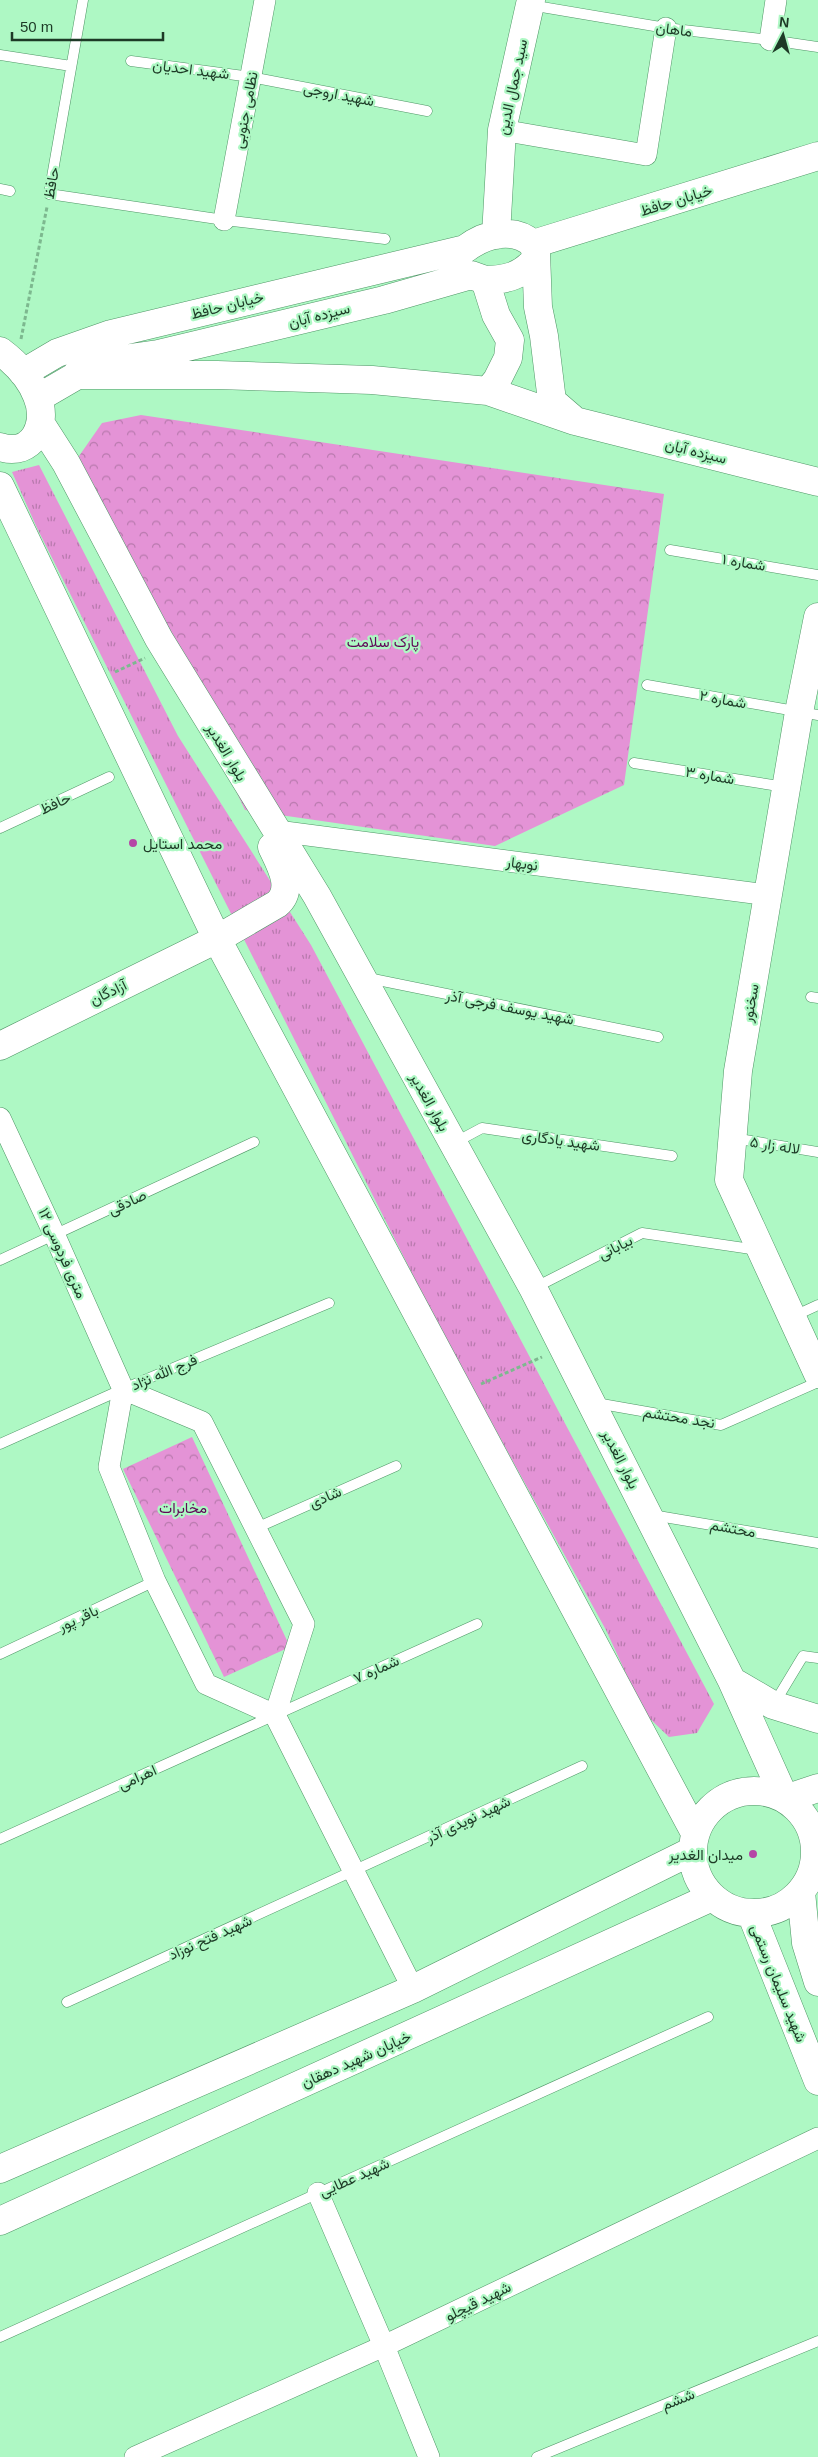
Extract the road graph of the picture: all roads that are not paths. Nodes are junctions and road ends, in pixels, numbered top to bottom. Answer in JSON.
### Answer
{"nodes":[{"id":1,"x":83,"y":0,"type":"edge"},
{"id":2,"x":265,"y":0,"type":"edge"},
{"id":3,"x":776,"y":0,"type":"edge"},
{"id":4,"x":530,"y":3,"type":"edge"},
{"id":5,"x":666,"y":28,"type":"junction"},
{"id":6,"x":770,"y":40,"type":"junction"},
{"id":7,"x":818,"y":48,"type":"edge"},
{"id":8,"x":0,"y":55,"type":"edge"},
{"id":9,"x":131,"y":61,"type":"dead end"},
{"id":10,"x":71,"y":66,"type":"junction"},
{"id":11,"x":251,"y":76,"type":"junction"},
{"id":12,"x":426,"y":111,"type":"dead end"},
{"id":13,"x":502,"y":130,"type":"junction"},
{"id":14,"x":818,"y":156,"type":"edge"},
{"id":15,"x":224,"y":220,"type":"junction"},
{"id":16,"x":496,"y":235,"type":"junction"},
{"id":17,"x":385,"y":239,"type":"dead end"},
{"id":18,"x":465,"y":249,"type":"junction"},
{"id":19,"x":534,"y":252,"type":"junction"},
{"id":20,"x":478,"y":278,"type":"junction"},
{"id":21,"x":13,"y":363,"type":"edge"},
{"id":22,"x":76,"y":375,"type":"junction"},
{"id":23,"x":488,"y":391,"type":"junction"},
{"id":24,"x":40,"y":411,"type":"junction"},
{"id":25,"x":575,"y":420,"type":"junction"},
{"id":26,"x":0,"y":447,"type":"edge"},
{"id":27,"x":818,"y":482,"type":"edge"},
{"id":28,"x":0,"y":486,"type":"edge"},
{"id":29,"x":670,"y":550,"type":"dead end"},
{"id":30,"x":818,"y":574,"type":"edge"},
{"id":31,"x":818,"y":617,"type":"edge"},
{"id":32,"x":647,"y":685,"type":"dead end"},
{"id":33,"x":809,"y":714,"type":"edge"},
{"id":34,"x":634,"y":763,"type":"dead end"},
{"id":35,"x":109,"y":777,"type":"dead end"},
{"id":36,"x":786,"y":788,"type":"junction"},
{"id":37,"x":258,"y":803,"type":"junction"},
{"id":38,"x":0,"y":828,"type":"edge"},
{"id":39,"x":277,"y":831,"type":"junction"},
{"id":40,"x":768,"y":895,"type":"junction"},
{"id":41,"x":217,"y":939,"type":"junction"},
{"id":42,"x":362,"y":977,"type":"junction"},
{"id":43,"x":658,"y":1037,"type":"dead end"},
{"id":44,"x":0,"y":1046,"type":"edge"},
{"id":45,"x":0,"y":1118,"type":"edge"},
{"id":46,"x":732,"y":1138,"type":"junction"},
{"id":47,"x":254,"y":1142,"type":"dead end"},
{"id":48,"x":453,"y":1143,"type":"junction"},
{"id":49,"x":818,"y":1152,"type":"edge"},
{"id":50,"x":672,"y":1156,"type":"dead end"},
{"id":51,"x":55,"y":1236,"type":"junction"},
{"id":52,"x":761,"y":1251,"type":"junction"},
{"id":53,"x":0,"y":1260,"type":"edge"},
{"id":54,"x":533,"y":1288,"type":"junction"},
{"id":55,"x":329,"y":1303,"type":"dead end"},
{"id":56,"x":818,"y":1305,"type":"edge"},
{"id":57,"x":792,"y":1317,"type":"junction"},
{"id":58,"x":818,"y":1374,"type":"edge"},
{"id":59,"x":818,"y":1382,"type":"edge"},
{"id":60,"x":123,"y":1389,"type":"junction"},
{"id":61,"x":592,"y":1402,"type":"junction"},
{"id":62,"x":0,"y":1444,"type":"edge"},
{"id":63,"x":396,"y":1466,"type":"dead end"},
{"id":64,"x":649,"y":1514,"type":"junction"},
{"id":65,"x":254,"y":1529,"type":"junction"},
{"id":66,"x":818,"y":1543,"type":"edge"},
{"id":67,"x":155,"y":1581,"type":"junction"},
{"id":68,"x":476,"y":1624,"type":"dead end"},
{"id":69,"x":0,"y":1654,"type":"edge"},
{"id":70,"x":818,"y":1658,"type":"edge"},
{"id":71,"x":732,"y":1681,"type":"junction"},
{"id":72,"x":773,"y":1705,"type":"junction"},
{"id":73,"x":275,"y":1715,"type":"junction"},
{"id":74,"x":818,"y":1719,"type":"edge"},
{"id":75,"x":582,"y":1766,"type":"dead end"},
{"id":76,"x":818,"y":1788,"type":"edge"},
{"id":77,"x":784,"y":1799,"type":"junction"},
{"id":78,"x":0,"y":1839,"type":"edge"},
{"id":79,"x":694,"y":1842,"type":"junction"},
{"id":80,"x":354,"y":1872,"type":"junction"},
{"id":81,"x":810,"y":1879,"type":"edge"},
{"id":82,"x":712,"y":1897,"type":"junction"},
{"id":83,"x":751,"y":1913,"type":"junction"},
{"id":84,"x":818,"y":1982,"type":"edge"},
{"id":85,"x":413,"y":1988,"type":"junction"},
{"id":86,"x":67,"y":2002,"type":"dead end"},
{"id":87,"x":708,"y":2017,"type":"dead end"},
{"id":88,"x":818,"y":2081,"type":"edge"},
{"id":89,"x":818,"y":2138,"type":"edge"},
{"id":90,"x":0,"y":2169,"type":"edge"},
{"id":91,"x":318,"y":2193,"type":"junction"},
{"id":92,"x":0,"y":2221,"type":"edge"},
{"id":93,"x":0,"y":2337,"type":"edge"},
{"id":94,"x":818,"y":2341,"type":"edge"},
{"id":95,"x":384,"y":2346,"type":"junction"},
{"id":96,"x":135,"y":2457,"type":"edge"},
{"id":97,"x":429,"y":2457,"type":"edge"},
{"id":98,"x":537,"y":2457,"type":"edge"}],
"edges":[{"from":1,"to":10,"type":"lane","name":"حافظ"},
{"from":2,"to":11,"type":"street","name":"نظامی جنوبی"},
{"from":3,"to":6,"type":"street"},
{"from":4,"to":5,"type":"lane","name":"ماهان"},
{"from":4,"to":13,"type":"street","name":"سید جمال الدین"},
{"from":5,"to":6,"type":"lane","name":"ماهان"},
{"from":5,"to":13,"type":"street"},
{"from":6,"to":7,"type":"lane","name":"ماهان"},
{"from":8,"to":10,"type":"lane"},
{"from":9,"to":11,"type":"lane","name":"شهید احدیان"},
{"from":10,"to":15,"type":"lane","name":"حافظ"},
{"from":11,"to":12,"type":"lane","name":"شهید اروجی"},
{"from":11,"to":15,"type":"street","name":"نظامی جنوبی"},
{"from":13,"to":16,"type":"street","name":"سید جمال الدین"},
{"from":14,"to":19,"type":"street","name":"خیابان حافظ"},
{"from":15,"to":17,"type":"lane"},
{"from":16,"to":18,"type":"street"},
{"from":16,"to":19,"type":"street"},
{"from":18,"to":20,"type":"street"},
{"from":18,"to":21,"type":"street","name":"خیابان حافظ"},
{"from":19,"to":20,"type":"street"},
{"from":19,"to":25,"type":"street"},
{"from":20,"to":22,"type":"street","name":"سیزده آبان"},
{"from":20,"to":23,"type":"street"},
{"from":21,"to":24,"type":"street","name":"بلوار الغدیر"},
{"from":22,"to":23,"type":"street","name":"سیزده آبان"},
{"from":22,"to":24,"type":"street","name":"سیزده آبان"},
{"from":23,"to":25,"type":"street","name":"سیزده آبان"},
{"from":24,"to":26,"type":"street"},
{"from":24,"to":37,"type":"street","name":"بلوار الغدیر"},
{"from":25,"to":27,"type":"street","name":"سیزده آبان"},
{"from":28,"to":41,"type":"street"},
{"from":29,"to":30,"type":"lane","name":"شماره ۱"},
{"from":31,"to":33,"type":"street","name":"سخنور"},
{"from":32,"to":33,"type":"lane","name":"شماره ۲"},
{"from":33,"to":36,"type":"street","name":"سخنور"},
{"from":34,"to":36,"type":"lane","name":"شماره ۳"},
{"from":35,"to":38,"type":"lane","name":"حافظ"},
{"from":36,"to":40,"type":"street","name":"سخنور"},
{"from":37,"to":39,"type":"street","name":"بلوار الغدیر"},
{"from":37,"to":41,"type":"street","name":"آزادگان"},
{"from":39,"to":40,"type":"street","name":"نوبهار"},
{"from":39,"to":42,"type":"street","name":"بلوار الغدیر"},
{"from":40,"to":46,"type":"street","name":"سخنور"},
{"from":41,"to":44,"type":"street","name":"آزادگان"},
{"from":41,"to":79,"type":"street"},
{"from":42,"to":43,"type":"lane","name":"شهید یوسف فرجی آذر"},
{"from":42,"to":48,"type":"street","name":"بلوار الغدیر"},
{"from":45,"to":51,"type":"street","name":"۱۲ متری فردوسی"},
{"from":46,"to":49,"type":"lane","name":"لاله زار ۵"},
{"from":46,"to":52,"type":"street","name":"سخنور"},
{"from":47,"to":51,"type":"lane","name":"صادقی"},
{"from":48,"to":50,"type":"lane","name":"شهید یادگاری"},
{"from":48,"to":54,"type":"street","name":"بلوار الغدیر"},
{"from":51,"to":53,"type":"lane","name":"صادقی"},
{"from":51,"to":60,"type":"street","name":"۱۲ متری فردوسی"},
{"from":52,"to":54,"type":"lane","name":"بیابانی"},
{"from":52,"to":57,"type":"street","name":"سخنور"},
{"from":54,"to":61,"type":"street","name":"بلوار الغدیر"},
{"from":55,"to":60,"type":"lane","name":"فرج الله نژاد"},
{"from":56,"to":57,"type":"lane"},
{"from":57,"to":58,"type":"street","name":"سخنور"},
{"from":59,"to":61,"type":"lane","name":"نجد محتشم"},
{"from":60,"to":62,"type":"lane","name":"فرج الله نژاد"},
{"from":60,"to":65,"type":"street"},
{"from":60,"to":67,"type":"street"},
{"from":61,"to":64,"type":"street","name":"بلوار الغدیر"},
{"from":63,"to":65,"type":"lane","name":"شادی"},
{"from":64,"to":66,"type":"lane","name":"محتشم"},
{"from":64,"to":71,"type":"street","name":"بلوار الغدیر"},
{"from":65,"to":73,"type":"street"},
{"from":67,"to":69,"type":"lane","name":"باقر پور"},
{"from":67,"to":73,"type":"street"},
{"from":68,"to":73,"type":"lane","name":"شماره ۷"},
{"from":70,"to":72,"type":"lane"},
{"from":71,"to":72,"type":"street"},
{"from":71,"to":77,"type":"street","name":"بلوار الغدیر"},
{"from":72,"to":74,"type":"street"},
{"from":73,"to":78,"type":"lane","name":"اهرامی"},
{"from":73,"to":80,"type":"street"},
{"from":75,"to":80,"type":"lane","name":"شهید نویدی آذر"},
{"from":76,"to":77,"type":"street"},
{"from":77,"to":79,"type":"street"},
{"from":77,"to":81,"type":"street"},
{"from":79,"to":82,"type":"street"},
{"from":79,"to":85,"type":"street"},
{"from":80,"to":85,"type":"street"},
{"from":80,"to":86,"type":"lane","name":"شهید فتح نوزاد"},
{"from":81,"to":83,"type":"street"},
{"from":81,"to":84,"type":"street"},
{"from":82,"to":83,"type":"street"},
{"from":82,"to":92,"type":"street","name":"خیابان شهید دهقان"},
{"from":83,"to":88,"type":"street","name":"شهید سلیمان رستمی"},
{"from":85,"to":90,"type":"street"},
{"from":87,"to":91,"type":"lane","name":"شهید عطایی"},
{"from":89,"to":95,"type":"street","name":"شهید قیچلو"},
{"from":91,"to":93,"type":"lane","name":"شهید عطایی"},
{"from":91,"to":95,"type":"street"},
{"from":94,"to":98,"type":"lane","name":"ششم"},
{"from":95,"to":96,"type":"street","name":"شهید قیچلو"},
{"from":95,"to":97,"type":"street"}]}
